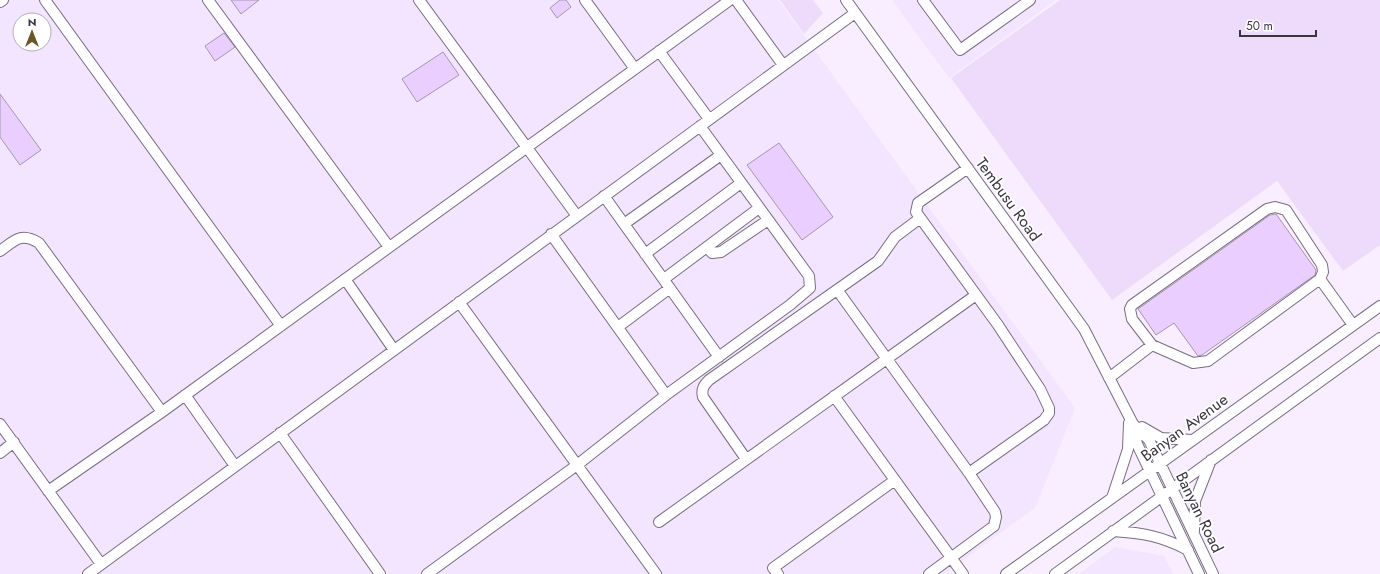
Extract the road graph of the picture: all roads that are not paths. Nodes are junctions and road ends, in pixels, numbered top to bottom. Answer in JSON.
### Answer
{"nodes":[{"id":1,"x":3,"y":0,"type":"edge"},
{"id":2,"x":45,"y":0,"type":"edge"},
{"id":3,"x":208,"y":0,"type":"edge"},
{"id":4,"x":419,"y":0,"type":"edge"},
{"id":5,"x":585,"y":0,"type":"edge"},
{"id":6,"x":730,"y":0,"type":"edge"},
{"id":7,"x":736,"y":0,"type":"edge"},
{"id":8,"x":846,"y":0,"type":"edge"},
{"id":9,"x":923,"y":0,"type":"edge"},
{"id":10,"x":1030,"y":0,"type":"edge"},
{"id":11,"x":0,"y":2,"type":"edge"},
{"id":12,"x":856,"y":13,"type":"junction"},
{"id":13,"x":659,"y":51,"type":"junction"},
{"id":14,"x":783,"y":65,"type":"junction"},
{"id":15,"x":635,"y":69,"type":"junction"},
{"id":16,"x":709,"y":119,"type":"junction"},
{"id":17,"x":700,"y":126,"type":"junction"},
{"id":18,"x":528,"y":147,"type":"junction"},
{"id":19,"x":721,"y":155,"type":"junction"},
{"id":20,"x":968,"y":168,"type":"junction"},
{"id":21,"x":741,"y":183,"type":"junction"},
{"id":22,"x":604,"y":196,"type":"junction"},
{"id":23,"x":759,"y":208,"type":"junction"},
{"id":24,"x":577,"y":216,"type":"junction"},
{"id":25,"x":919,"y":219,"type":"junction"},
{"id":26,"x":768,"y":220,"type":"junction"},
{"id":27,"x":624,"y":224,"type":"junction"},
{"id":28,"x":552,"y":234,"type":"junction"},
{"id":29,"x":389,"y":247,"type":"junction"},
{"id":30,"x":707,"y":247,"type":"junction"},
{"id":31,"x":0,"y":251,"type":"edge"},
{"id":32,"x":645,"y":254,"type":"junction"},
{"id":33,"x":345,"y":279,"type":"junction"},
{"id":34,"x":664,"y":279,"type":"junction"},
{"id":35,"x":1320,"y":279,"type":"junction"},
{"id":36,"x":670,"y":288,"type":"junction"},
{"id":37,"x":838,"y":291,"type":"junction"},
{"id":38,"x":976,"y":295,"type":"junction"},
{"id":39,"x":459,"y":302,"type":"junction"},
{"id":40,"x":1380,"y":306,"type":"edge"},
{"id":41,"x":1353,"y":325,"type":"junction"},
{"id":42,"x":281,"y":326,"type":"junction"},
{"id":43,"x":618,"y":327,"type":"junction"},
{"id":44,"x":1380,"y":338,"type":"edge"},
{"id":45,"x":1152,"y":345,"type":"junction"},
{"id":46,"x":394,"y":350,"type":"junction"},
{"id":47,"x":719,"y":357,"type":"junction"},
{"id":48,"x":887,"y":359,"type":"junction"},
{"id":49,"x":1109,"y":378,"type":"junction"},
{"id":50,"x":185,"y":395,"type":"junction"},
{"id":51,"x":666,"y":396,"type":"junction"},
{"id":52,"x":834,"y":396,"type":"junction"},
{"id":53,"x":162,"y":412,"type":"junction"},
{"id":54,"x":1131,"y":421,"type":"junction"},
{"id":55,"x":0,"y":424,"type":"edge"},
{"id":56,"x":280,"y":433,"type":"junction"},
{"id":57,"x":1192,"y":440,"type":"junction"},
{"id":58,"x":14,"y":442,"type":"junction"},
{"id":59,"x":0,"y":453,"type":"edge"},
{"id":60,"x":746,"y":459,"type":"junction"},
{"id":61,"x":1211,"y":460,"type":"junction"},
{"id":62,"x":1160,"y":463,"type":"junction"},
{"id":63,"x":577,"y":465,"type":"junction"},
{"id":64,"x":235,"y":466,"type":"junction"},
{"id":65,"x":1150,"y":470,"type":"junction"},
{"id":66,"x":969,"y":473,"type":"junction"},
{"id":67,"x":895,"y":480,"type":"junction"},
{"id":68,"x":1172,"y":488,"type":"junction"},
{"id":69,"x":48,"y":491,"type":"junction"},
{"id":70,"x":1162,"y":495,"type":"junction"},
{"id":71,"x":1112,"y":498,"type":"junction"},
{"id":72,"x":659,"y":522,"type":"dead end"},
{"id":73,"x":1113,"y":531,"type":"junction"},
{"id":74,"x":1194,"y":535,"type":"junction"},
{"id":75,"x":1188,"y":550,"type":"junction"},
{"id":76,"x":951,"y":558,"type":"junction"},
{"id":77,"x":101,"y":564,"type":"junction"},
{"id":78,"x":88,"y":574,"type":"edge"},
{"id":79,"x":380,"y":574,"type":"edge"},
{"id":80,"x":427,"y":574,"type":"edge"},
{"id":81,"x":656,"y":574,"type":"edge"},
{"id":82,"x":778,"y":574,"type":"edge"},
{"id":83,"x":929,"y":574,"type":"edge"},
{"id":84,"x":963,"y":574,"type":"edge"},
{"id":85,"x":1006,"y":574,"type":"edge"},
{"id":86,"x":1055,"y":574,"type":"edge"},
{"id":87,"x":1199,"y":574,"type":"edge"},
{"id":88,"x":1213,"y":574,"type":"edge"}],
"edges":[{"from":1,"to":11,"type":"street"},
{"from":2,"to":42,"type":"street"},
{"from":3,"to":29,"type":"street"},
{"from":4,"to":18,"type":"street"},
{"from":5,"to":15,"type":"street"},
{"from":6,"to":13,"type":"street"},
{"from":7,"to":14,"type":"street"},
{"from":8,"to":12,"type":"street","name":"Tembusu Road"},
{"from":9,"to":10,"type":"street"},
{"from":12,"to":14,"type":"street"},
{"from":12,"to":20,"type":"street","name":"Tembusu Road"},
{"from":13,"to":15,"type":"street"},
{"from":13,"to":16,"type":"street"},
{"from":14,"to":16,"type":"street"},
{"from":15,"to":18,"type":"street"},
{"from":16,"to":17,"type":"street"},
{"from":17,"to":19,"type":"street"},
{"from":17,"to":22,"type":"street"},
{"from":18,"to":24,"type":"street"},
{"from":18,"to":29,"type":"street"},
{"from":19,"to":21,"type":"street"},
{"from":19,"to":27,"type":"street"},
{"from":20,"to":25,"type":"street"},
{"from":20,"to":49,"type":"street","name":"Tembusu Road"},
{"from":21,"to":23,"type":"street"},
{"from":21,"to":32,"type":"street"},
{"from":22,"to":24,"type":"street"},
{"from":22,"to":27,"type":"street"},
{"from":23,"to":26,"type":"street"},
{"from":23,"to":30,"type":"street"},
{"from":24,"to":28,"type":"street"},
{"from":25,"to":37,"type":"street"},
{"from":25,"to":38,"type":"street"},
{"from":26,"to":30,"type":"street"},
{"from":26,"to":47,"type":"street"},
{"from":27,"to":32,"type":"street"},
{"from":28,"to":39,"type":"street"},
{"from":28,"to":43,"type":"street"},
{"from":29,"to":33,"type":"street"},
{"from":30,"to":34,"type":"street"},
{"from":31,"to":53,"type":"street"},
{"from":32,"to":34,"type":"street"},
{"from":33,"to":42,"type":"street"},
{"from":33,"to":46,"type":"street"},
{"from":34,"to":36,"type":"street"},
{"from":35,"to":41,"type":"street"},
{"from":35,"to":45,"type":"street"},
{"from":35,"to":45,"type":"street"},
{"from":36,"to":43,"type":"street"},
{"from":36,"to":47,"type":"street"},
{"from":37,"to":48,"type":"street"},
{"from":37,"to":60,"type":"street"},
{"from":38,"to":48,"type":"street"},
{"from":38,"to":66,"type":"street"},
{"from":39,"to":46,"type":"street"},
{"from":39,"to":63,"type":"street"},
{"from":40,"to":41,"type":"street","name":"Banyan Avenue"},
{"from":41,"to":57,"type":"street","name":"Banyan Avenue"},
{"from":42,"to":50,"type":"street"},
{"from":43,"to":51,"type":"street"},
{"from":44,"to":61,"type":"street"},
{"from":45,"to":49,"type":"street"},
{"from":46,"to":56,"type":"street"},
{"from":47,"to":51,"type":"street"},
{"from":48,"to":52,"type":"street"},
{"from":48,"to":66,"type":"street"},
{"from":49,"to":54,"type":"street","name":"Tembusu Road"},
{"from":50,"to":53,"type":"street"},
{"from":50,"to":64,"type":"street"},
{"from":51,"to":63,"type":"street"},
{"from":52,"to":60,"type":"street"},
{"from":52,"to":67,"type":"street"},
{"from":53,"to":69,"type":"street"},
{"from":54,"to":57,"type":"street"},
{"from":54,"to":62,"type":"street","name":"Tembusu Road"},
{"from":54,"to":65,"type":"street","name":"Tembusu Road"},
{"from":54,"to":71,"type":"street"},
{"from":55,"to":58,"type":"street"},
{"from":56,"to":64,"type":"street"},
{"from":56,"to":79,"type":"street"},
{"from":57,"to":62,"type":"street","name":"Banyan Avenue"},
{"from":58,"to":59,"type":"street"},
{"from":58,"to":69,"type":"street"},
{"from":60,"to":72,"type":"street"},
{"from":61,"to":68,"type":"street"},
{"from":61,"to":74,"type":"street"},
{"from":62,"to":65,"type":"street","name":"Banyan Avenue"},
{"from":62,"to":68,"type":"street","name":"Banyan Road"},
{"from":63,"to":80,"type":"street"},
{"from":63,"to":81,"type":"street"},
{"from":64,"to":77,"type":"street"},
{"from":65,"to":70,"type":"street","name":"Banyan Road"},
{"from":65,"to":71,"type":"street","name":"Banyan Avenue"},
{"from":66,"to":76,"type":"street"},
{"from":67,"to":76,"type":"street"},
{"from":67,"to":82,"type":"street"},
{"from":68,"to":70,"type":"street"},
{"from":68,"to":74,"type":"street","name":"Banyan Road"},
{"from":69,"to":77,"type":"street"},
{"from":70,"to":73,"type":"street"},
{"from":70,"to":75,"type":"street","name":"Banyan Road"},
{"from":71,"to":85,"type":"street","name":"Banyan Avenue"},
{"from":73,"to":75,"type":"street"},
{"from":73,"to":86,"type":"street"},
{"from":74,"to":88,"type":"street","name":"Banyan Road"},
{"from":75,"to":87,"type":"street","name":"Banyan Road"},
{"from":76,"to":83,"type":"street"},
{"from":76,"to":84,"type":"street"},
{"from":77,"to":78,"type":"street"}]}
